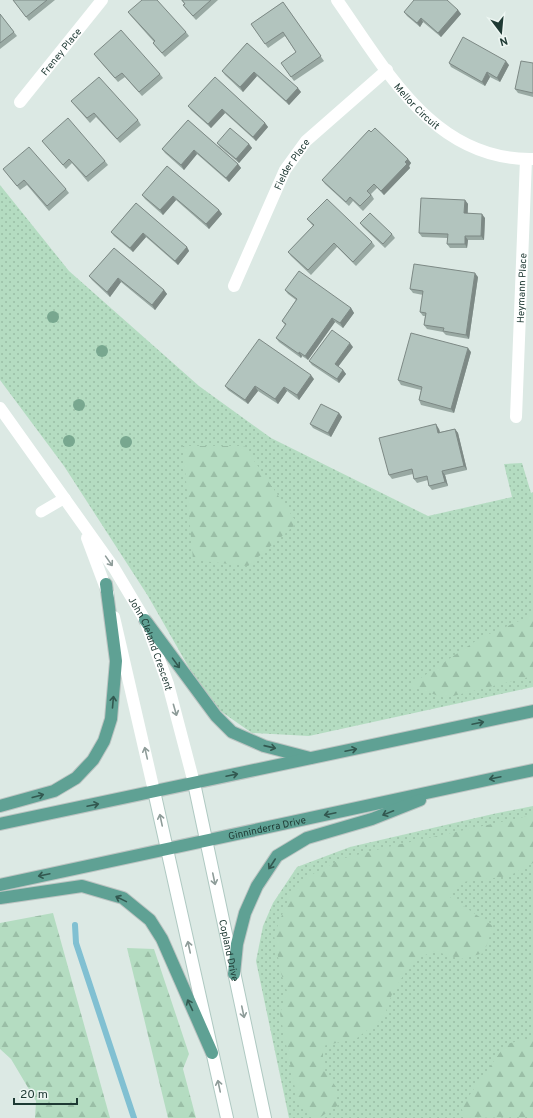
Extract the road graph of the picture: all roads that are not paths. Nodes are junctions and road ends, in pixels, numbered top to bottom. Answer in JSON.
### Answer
{"nodes":[{"id":1,"x":102,"y":0,"type":"edge"},
{"id":2,"x":337,"y":0,"type":"edge"},
{"id":3,"x":387,"y":70,"type":"junction"},
{"id":4,"x":20,"y":102,"type":"dead end"},
{"id":5,"x":530,"y":159,"type":"edge"},
{"id":6,"x":234,"y":286,"type":"dead end"},
{"id":7,"x":0,"y":408,"type":"edge"},
{"id":8,"x":516,"y":417,"type":"dead end"},
{"id":9,"x":65,"y":498,"type":"junction"},
{"id":10,"x":41,"y":512,"type":"dead end"},
{"id":11,"x":78,"y":518,"type":"junction"},
{"id":12,"x":106,"y":584,"type":"junction"},
{"id":13,"x":145,"y":620,"type":"junction"},
{"id":14,"x":533,"y":711,"type":"edge"},
{"id":15,"x":312,"y":758,"type":"junction"},
{"id":16,"x":533,"y":770,"type":"edge"},
{"id":17,"x":194,"y":783,"type":"junction"},
{"id":18,"x":450,"y":788,"type":"junction"},
{"id":19,"x":154,"y":792,"type":"junction"},
{"id":20,"x":0,"y":806,"type":"edge"},
{"id":21,"x":0,"y":824,"type":"edge"},
{"id":22,"x":206,"y":841,"type":"junction"},
{"id":23,"x":167,"y":849,"type":"junction"},
{"id":24,"x":0,"y":885,"type":"edge"},
{"id":25,"x":0,"y":898,"type":"edge"},
{"id":26,"x":234,"y":974,"type":"junction"},
{"id":27,"x":212,"y":1053,"type":"junction"},
{"id":28,"x":226,"y":1118,"type":"edge"},
{"id":29,"x":265,"y":1118,"type":"edge"}],
"edges":[{"from":1,"to":4,"type":"street","name":"Freney Place"},
{"from":2,"to":3,"type":"street","name":"Mellor Circuit"},
{"from":3,"to":5,"type":"street","name":"Mellor Circuit"},
{"from":3,"to":6,"type":"street","name":"Fielder Place"},
{"from":5,"to":8,"type":"street","name":"Heymann Place"},
{"from":7,"to":9,"type":"street","name":"John Cleland Crescent"},
{"from":9,"to":10,"type":"lane"},
{"from":9,"to":11,"type":"street","name":"John Cleland Crescent"},
{"from":11,"to":12,"type":"street","name":"John Cleland Crescent"},
{"from":11,"to":13,"type":"street","name":"John Cleland Crescent","one_way":true},
{"from":19,"to":12,"type":"street","name":"John Cleland Crescent","one_way":true},
{"from":20,"to":12,"type":"main road","one_way":true},
{"from":13,"to":15,"type":"main road","one_way":true},
{"from":13,"to":17,"type":"street","name":"John Cleland Crescent","one_way":true},
{"from":15,"to":14,"type":"main road","one_way":true},
{"from":17,"to":15,"type":"main road","one_way":true},
{"from":16,"to":18,"type":"main road","name":"Ginninderra Drive","one_way":true},
{"from":17,"to":19,"type":"main road"},
{"from":17,"to":22,"type":"street","name":"Copland Drive"},
{"from":18,"to":22,"type":"main road","name":"Ginninderra Drive","one_way":true},
{"from":18,"to":26,"type":"main road","one_way":true},
{"from":21,"to":19,"type":"main road","one_way":true},
{"from":23,"to":19,"type":"street","one_way":true},
{"from":22,"to":23,"type":"main road","name":"Ginninderra Drive"},
{"from":22,"to":26,"type":"street","name":"Copland Drive","one_way":true},
{"from":23,"to":24,"type":"main road","name":"Ginninderra Drive","one_way":true},
{"from":27,"to":23,"type":"street","one_way":true},
{"from":27,"to":25,"type":"main road","one_way":true},
{"from":26,"to":29,"type":"street","name":"Copland Drive","one_way":true},
{"from":28,"to":27,"type":"street","one_way":true}]}
